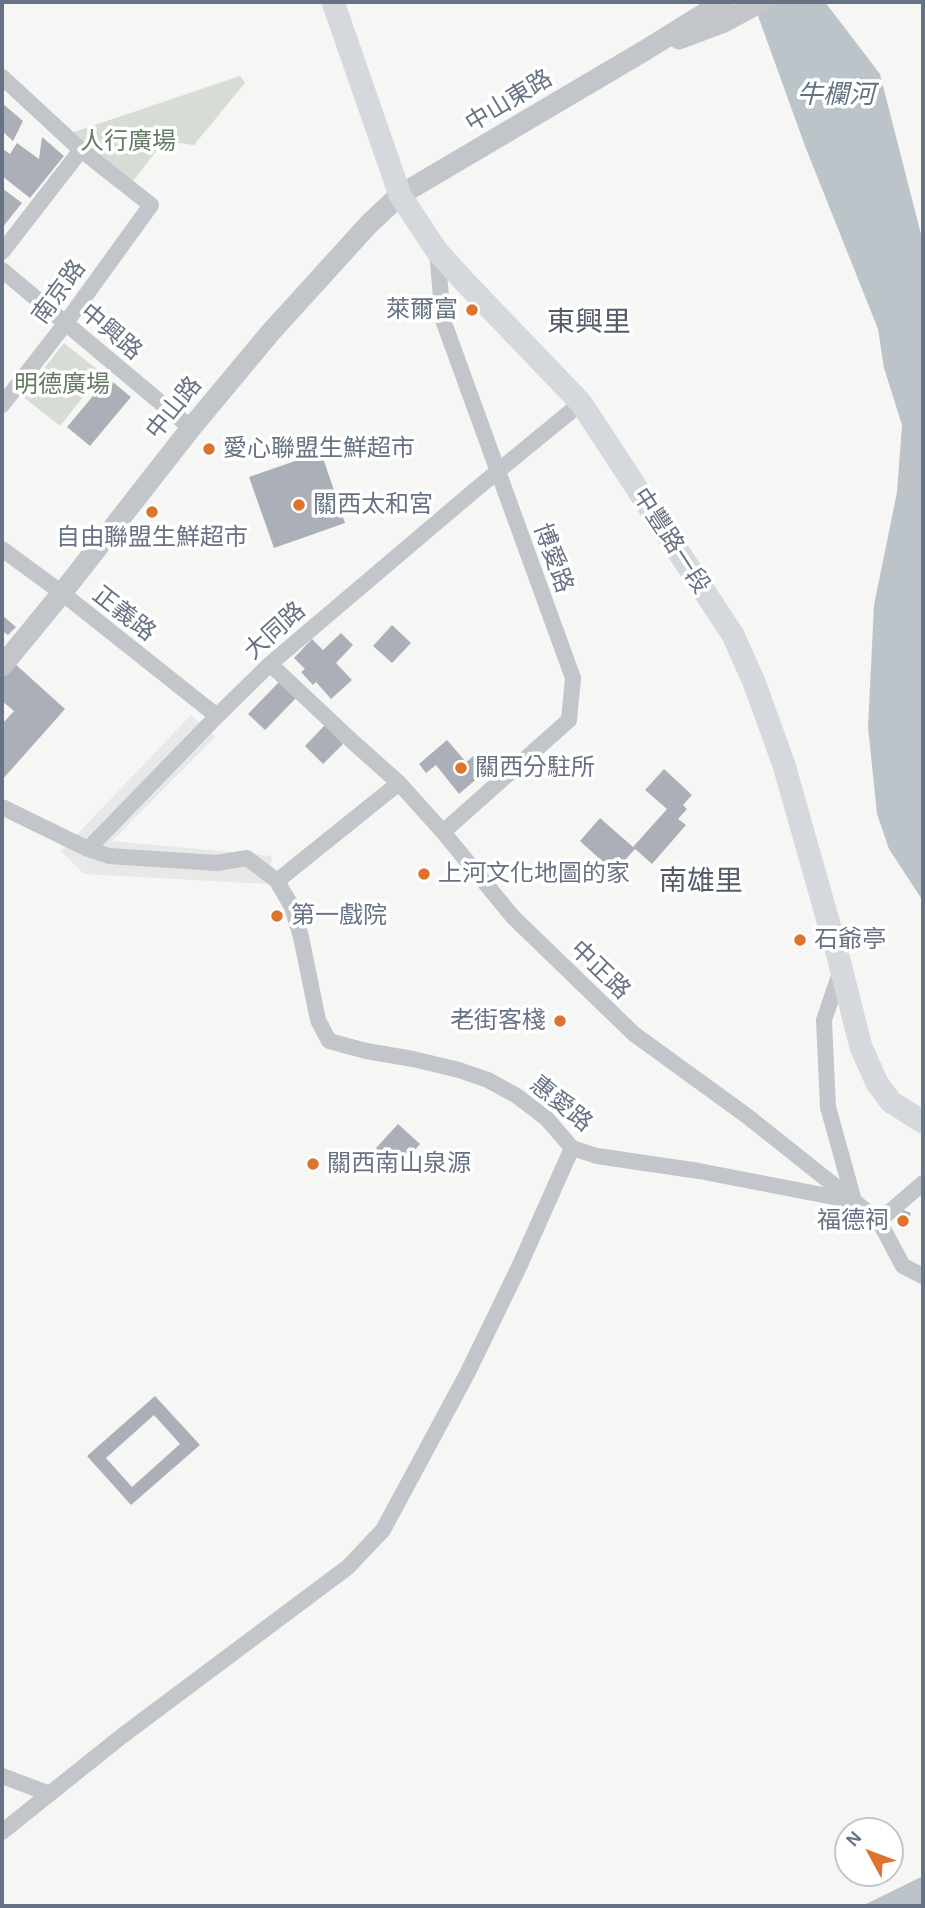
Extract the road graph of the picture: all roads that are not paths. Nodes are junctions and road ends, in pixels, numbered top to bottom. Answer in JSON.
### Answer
{"nodes":[{"id":1,"x":333,"y":2,"type":"edge"},
{"id":2,"x":761,"y":2,"type":"edge"},
{"id":3,"x":720,"y":10,"type":"edge"},
{"id":4,"x":2,"y":77,"type":"edge"},
{"id":5,"x":81,"y":150,"type":"junction"},
{"id":6,"x":401,"y":195,"type":"junction"},
{"id":7,"x":438,"y":251,"type":"junction"},
{"id":8,"x":2,"y":252,"type":"edge"},
{"id":9,"x":2,"y":270,"type":"edge"},
{"id":10,"x":65,"y":324,"type":"junction"},
{"id":11,"x":581,"y":403,"type":"junction"},
{"id":12,"x":2,"y":405,"type":"edge"},
{"id":13,"x":191,"y":428,"type":"junction"},
{"id":14,"x":498,"y":471,"type":"junction"},
{"id":15,"x":2,"y":549,"type":"edge"},
{"id":16,"x":62,"y":593,"type":"junction"},
{"id":17,"x":270,"y":664,"type":"junction"},
{"id":18,"x":2,"y":666,"type":"edge"},
{"id":19,"x":217,"y":716,"type":"junction"},
{"id":20,"x":400,"y":783,"type":"junction"},
{"id":21,"x":2,"y":807,"type":"edge"},
{"id":22,"x":443,"y":832,"type":"junction"},
{"id":23,"x":88,"y":849,"type":"junction"},
{"id":24,"x":277,"y":881,"type":"junction"},
{"id":25,"x":842,"y":969,"type":"junction"},
{"id":26,"x":923,"y":1122,"type":"edge"},
{"id":27,"x":572,"y":1148,"type":"junction"},
{"id":28,"x":923,"y":1183,"type":"edge"},
{"id":29,"x":854,"y":1201,"type":"junction"},
{"id":30,"x":879,"y":1221,"type":"junction"},
{"id":31,"x":923,"y":1276,"type":"edge"},
{"id":32,"x":2,"y":1776,"type":"edge"},
{"id":33,"x":50,"y":1794,"type":"junction"},
{"id":34,"x":2,"y":1832,"type":"edge"}],
"edges":[{"from":1,"to":6,"type":"main road","name":"中豐路一段"},
{"from":2,"to":3,"type":"street","name":"中山東路"},
{"from":3,"to":6,"type":"street","name":"中山東路"},
{"from":4,"to":5,"type":"street"},
{"from":5,"to":8,"type":"street"},
{"from":5,"to":10,"type":"street","name":"南京路"},
{"from":6,"to":7,"type":"main road","name":"中豐路一段"},
{"from":6,"to":13,"type":"street","name":"中山路"},
{"from":7,"to":11,"type":"main road","name":"中豐路一段"},
{"from":7,"to":14,"type":"street","name":"博愛路"},
{"from":9,"to":10,"type":"street","name":"中興路"},
{"from":10,"to":12,"type":"street","name":"南京路"},
{"from":10,"to":13,"type":"street","name":"中興路"},
{"from":11,"to":14,"type":"street","name":"大同路"},
{"from":11,"to":25,"type":"main road","name":"中豐路一段"},
{"from":13,"to":16,"type":"street","name":"中山路"},
{"from":14,"to":17,"type":"street","name":"大同路"},
{"from":14,"to":22,"type":"street","name":"博愛路"},
{"from":15,"to":16,"type":"street","name":"正義路"},
{"from":16,"to":18,"type":"street","name":"中山路"},
{"from":16,"to":19,"type":"street","name":"正義路"},
{"from":17,"to":19,"type":"street","name":"大同路"},
{"from":17,"to":20,"type":"street","name":"中正路"},
{"from":19,"to":23,"type":"street","name":"大同路"},
{"from":20,"to":22,"type":"street","name":"中正路"},
{"from":20,"to":24,"type":"street"},
{"from":21,"to":23,"type":"street"},
{"from":22,"to":29,"type":"street","name":"中正路"},
{"from":23,"to":24,"type":"street","name":"惠愛路"},
{"from":24,"to":27,"type":"street","name":"惠愛路"},
{"from":25,"to":26,"type":"main road","name":"中豐路一段"},
{"from":25,"to":29,"type":"street"},
{"from":27,"to":29,"type":"street","name":"惠愛路"},
{"from":27,"to":33,"type":"street"},
{"from":28,"to":30,"type":"street"},
{"from":29,"to":30,"type":"street","name":"中正路"},
{"from":30,"to":31,"type":"street","name":"中正路"},
{"from":32,"to":33,"type":"street"},
{"from":33,"to":34,"type":"street"}]}
